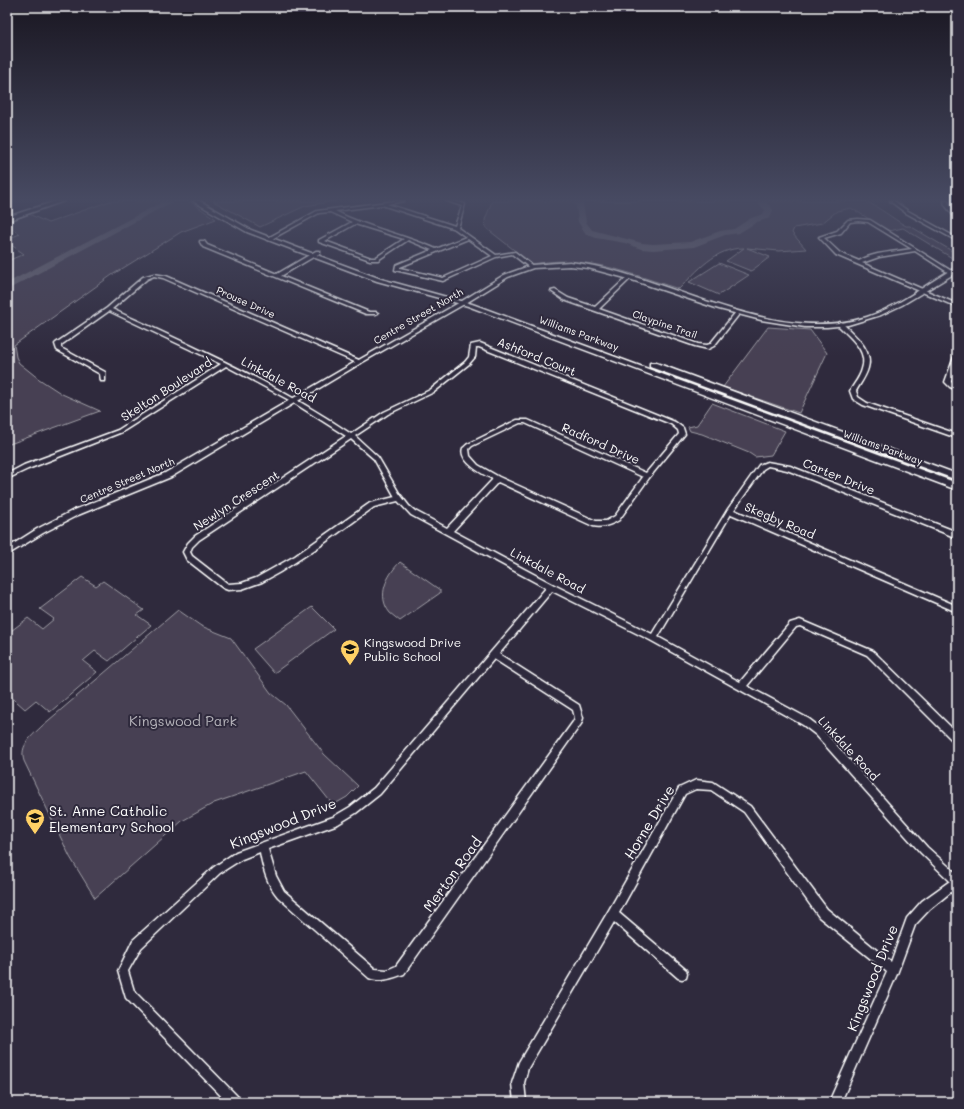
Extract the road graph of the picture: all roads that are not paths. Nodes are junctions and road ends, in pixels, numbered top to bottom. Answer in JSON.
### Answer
{"nodes":[{"id":1,"x":221,"y":253,"type":"edge"},
{"id":2,"x":315,"y":253,"type":"joint"},
{"id":3,"x":351,"y":253,"type":"edge"},
{"id":4,"x":386,"y":253,"type":"edge"},
{"id":5,"x":429,"y":253,"type":"edge"},
{"id":6,"x":491,"y":253,"type":"edge"},
{"id":7,"x":837,"y":253,"type":"edge"},
{"id":8,"x":899,"y":253,"type":"edge"},
{"id":9,"x":920,"y":253,"type":"edge"},
{"id":10,"x":495,"y":256,"type":"junction"},
{"id":11,"x":859,"y":263,"type":"junction"},
{"id":12,"x":532,"y":267,"type":"junction"},
{"id":13,"x":957,"y":270,"type":"edge"},
{"id":14,"x":951,"y":272,"type":"junction"},
{"id":15,"x":277,"y":276,"type":"junction"},
{"id":16,"x":629,"y":278,"type":"junction"},
{"id":17,"x":921,"y":290,"type":"junction"},
{"id":18,"x":554,"y":291,"type":"dead end"},
{"id":19,"x":467,"y":300,"type":"junction"},
{"id":20,"x":957,"y":306,"type":"edge"},
{"id":21,"x":109,"y":309,"type":"junction"},
{"id":22,"x":595,"y":310,"type":"junction"},
{"id":23,"x":376,"y":313,"type":"dead end"},
{"id":24,"x":738,"y":313,"type":"junction"},
{"id":25,"x":840,"y":324,"type":"junction"},
{"id":26,"x":957,"y":356,"type":"edge"},
{"id":27,"x":359,"y":362,"type":"junction"},
{"id":28,"x":224,"y":365,"type":"junction"},
{"id":29,"x":103,"y":380,"type":"dead end"},
{"id":30,"x":957,"y":388,"type":"edge"},
{"id":31,"x":295,"y":400,"type":"junction"},
{"id":32,"x":957,"y":436,"type":"edge"},
{"id":33,"x":352,"y":437,"type":"junction"},
{"id":34,"x":647,"y":476,"type":"junction"},
{"id":35,"x":7,"y":477,"type":"edge"},
{"id":36,"x":957,"y":477,"type":"edge"},
{"id":37,"x":497,"y":479,"type":"junction"},
{"id":38,"x":957,"y":486,"type":"edge"},
{"id":39,"x":399,"y":498,"type":"junction"},
{"id":40,"x":730,"y":511,"type":"junction"},
{"id":41,"x":448,"y":532,"type":"junction"},
{"id":42,"x":957,"y":535,"type":"edge"},
{"id":43,"x":7,"y":552,"type":"edge"},
{"id":44,"x":551,"y":587,"type":"junction"},
{"id":45,"x":957,"y":609,"type":"edge"},
{"id":46,"x":653,"y":638,"type":"junction"},
{"id":47,"x":494,"y":655,"type":"junction"},
{"id":48,"x":742,"y":686,"type":"junction"},
{"id":49,"x":957,"y":739,"type":"edge"},
{"id":50,"x":263,"y":846,"type":"junction"},
{"id":51,"x":957,"y":881,"type":"edge"},
{"id":52,"x":613,"y":914,"type":"junction"},
{"id":53,"x":893,"y":970,"type":"junction"},
{"id":54,"x":682,"y":974,"type":"dead end"},
{"id":55,"x":235,"y":1102,"type":"edge"},
{"id":56,"x":520,"y":1102,"type":"edge"},
{"id":57,"x":835,"y":1102,"type":"edge"}],
"edges":[{"from":1,"to":15,"type":"street"},
{"from":2,"to":15,"type":"street"},
{"from":2,"to":19,"type":"main road","name":"Williams Parkway"},
{"from":3,"to":4,"type":"street"},
{"from":5,"to":10,"type":"street"},
{"from":6,"to":10,"type":"street"},
{"from":7,"to":11,"type":"street"},
{"from":8,"to":11,"type":"street"},
{"from":9,"to":14,"type":"street"},
{"from":10,"to":12,"type":"street"},
{"from":11,"to":17,"type":"street"},
{"from":12,"to":16,"type":"street","name":"Centre Street North"},
{"from":12,"to":19,"type":"street","name":"Centre Street North"},
{"from":13,"to":14,"type":"street","name":"Centre Street North"},
{"from":14,"to":17,"type":"street","name":"Centre Street North"},
{"from":15,"to":23,"type":"street"},
{"from":16,"to":22,"type":"street"},
{"from":16,"to":24,"type":"street","name":"Centre Street North"},
{"from":17,"to":20,"type":"street"},
{"from":17,"to":25,"type":"street","name":"Centre Street North"},
{"from":18,"to":22,"type":"street","name":"Claypine Trail"},
{"from":19,"to":27,"type":"street","name":"Centre Street North"},
{"from":19,"to":36,"type":"main road","name":"Williams Parkway"},
{"from":19,"to":38,"type":"main road","name":"Williams Parkway"},
{"from":21,"to":27,"type":"street","name":"Prouse Drive"},
{"from":21,"to":28,"type":"street","name":"Linkdale Road"},
{"from":21,"to":29,"type":"street","name":"Prouse Drive"},
{"from":22,"to":24,"type":"street","name":"Claypine Trail"},
{"from":24,"to":25,"type":"street","name":"Centre Street North"},
{"from":25,"to":32,"type":"street"},
{"from":26,"to":30,"type":"street"},
{"from":27,"to":31,"type":"street","name":"Centre Street North"},
{"from":28,"to":31,"type":"street","name":"Linkdale Road"},
{"from":28,"to":35,"type":"street","name":"Skelton Boulevard"},
{"from":31,"to":33,"type":"street","name":"Linkdale Road"},
{"from":31,"to":43,"type":"street","name":"Centre Street North"},
{"from":33,"to":34,"type":"street","name":"Ashford Court"},
{"from":33,"to":39,"type":"street","name":"Linkdale Road"},
{"from":33,"to":39,"type":"street","name":"Newlyn Crescent"},
{"from":34,"to":37,"type":"street","name":"Radford Drive"},
{"from":34,"to":37,"type":"street","name":"Radford Drive"},
{"from":37,"to":41,"type":"street"},
{"from":39,"to":41,"type":"street","name":"Linkdale Road"},
{"from":40,"to":42,"type":"street","name":"Carter Drive"},
{"from":40,"to":45,"type":"street","name":"Skegby Road"},
{"from":40,"to":46,"type":"street","name":"Skegby Road"},
{"from":41,"to":44,"type":"street","name":"Linkdale Road"},
{"from":44,"to":46,"type":"street","name":"Linkdale Road"},
{"from":44,"to":47,"type":"street","name":"Kingswood Drive"},
{"from":46,"to":48,"type":"street","name":"Linkdale Road"},
{"from":47,"to":50,"type":"street","name":"Kingswood Drive"},
{"from":47,"to":50,"type":"street","name":"Merton Road"},
{"from":48,"to":49,"type":"street"},
{"from":48,"to":51,"type":"street","name":"Linkdale Road"},
{"from":50,"to":55,"type":"street","name":"Kingswood Drive"},
{"from":51,"to":53,"type":"street","name":"Kingswood Drive"},
{"from":52,"to":53,"type":"street","name":"Horne Drive"},
{"from":52,"to":54,"type":"street"},
{"from":52,"to":56,"type":"street","name":"Horne Drive"},
{"from":53,"to":57,"type":"street","name":"Kingswood Drive"}]}
